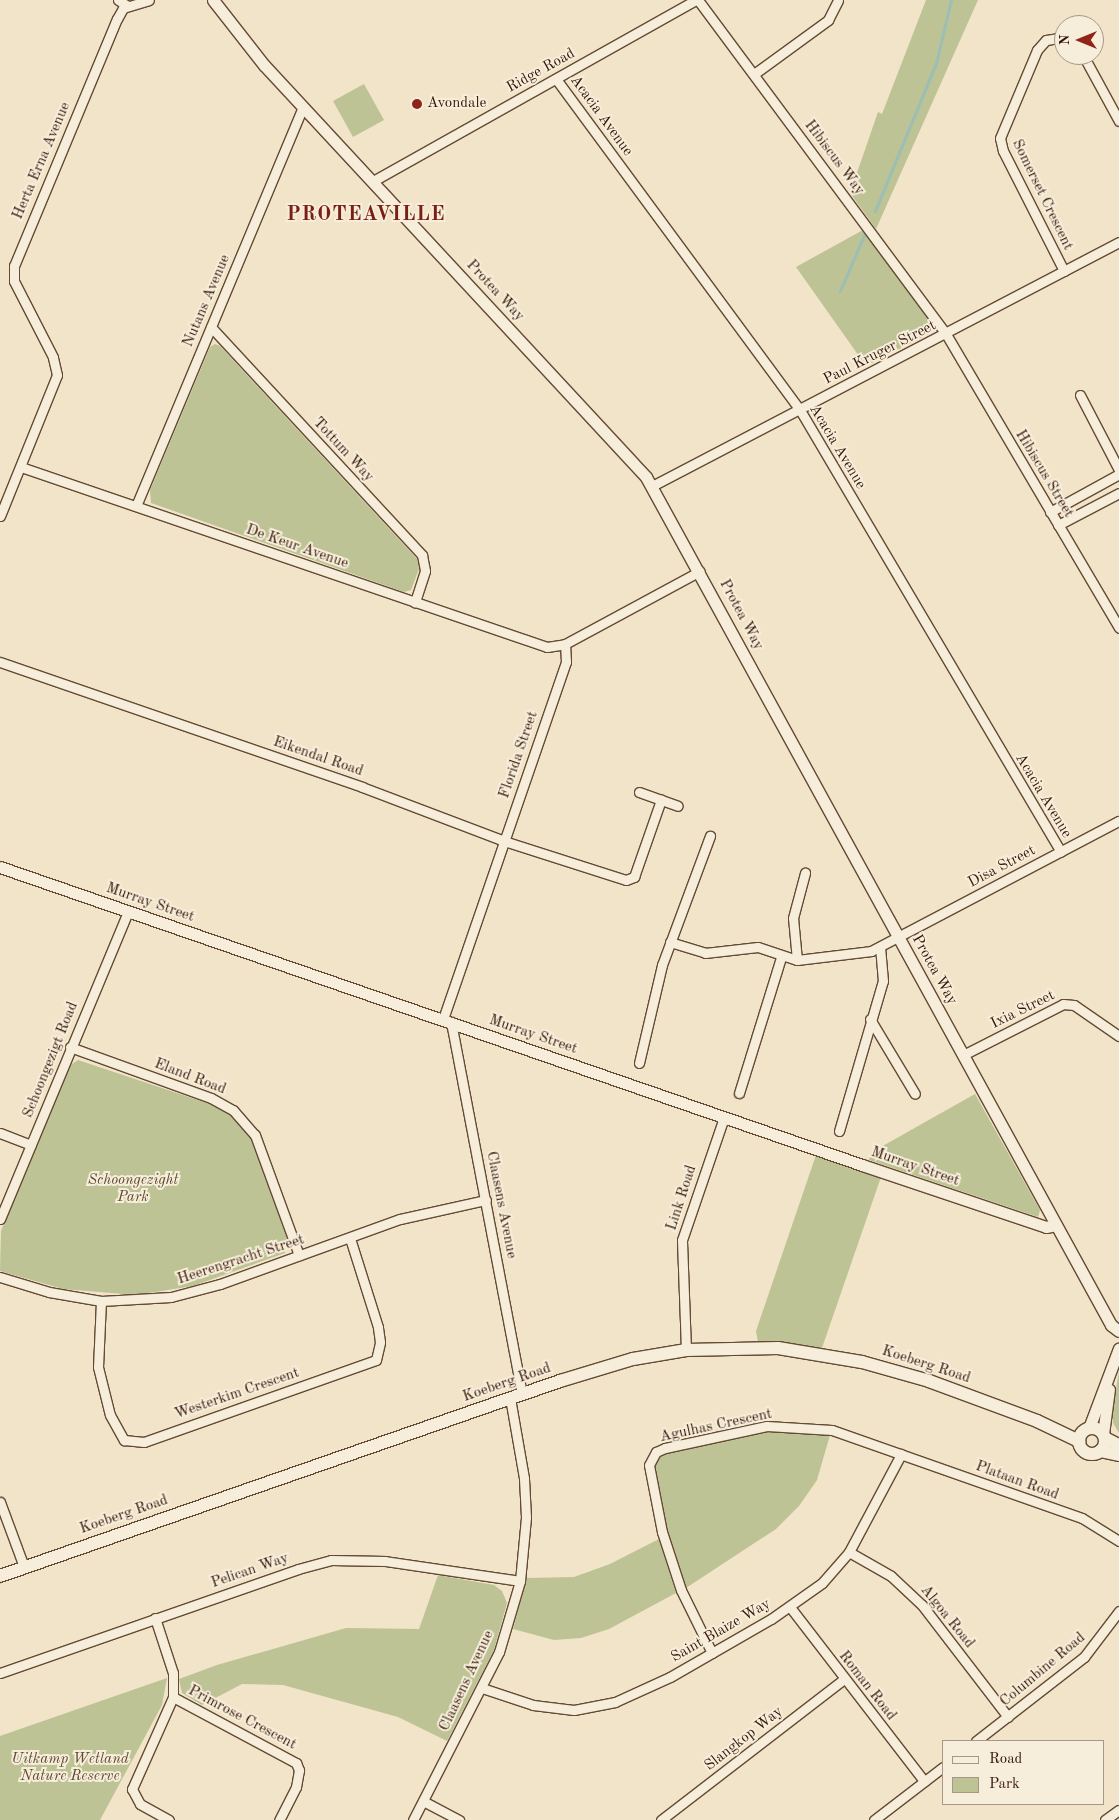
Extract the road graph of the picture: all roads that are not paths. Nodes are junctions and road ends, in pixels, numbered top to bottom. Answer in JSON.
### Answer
{"nodes":[{"id":1,"x":118,"y":0,"type":"edge"},
{"id":2,"x":149,"y":0,"type":"edge"},
{"id":3,"x":213,"y":0,"type":"edge"},
{"id":4,"x":697,"y":0,"type":"edge"},
{"id":5,"x":838,"y":0,"type":"edge"},
{"id":6,"x":128,"y":6,"type":"junction"},
{"id":7,"x":1054,"y":39,"type":"edge"},
{"id":8,"x":1088,"y":65,"type":"edge"},
{"id":9,"x":754,"y":74,"type":"junction"},
{"id":10,"x":556,"y":78,"type":"junction"},
{"id":11,"x":303,"y":107,"type":"junction"},
{"id":12,"x":1119,"y":121,"type":"edge"},
{"id":13,"x":373,"y":182,"type":"junction"},
{"id":14,"x":1119,"y":242,"type":"edge"},
{"id":15,"x":1064,"y":271,"type":"junction"},
{"id":16,"x":211,"y":327,"type":"junction"},
{"id":17,"x":946,"y":334,"type":"junction"},
{"id":18,"x":1080,"y":395,"type":"dead end"},
{"id":19,"x":800,"y":410,"type":"junction"},
{"id":20,"x":21,"y":466,"type":"junction"},
{"id":21,"x":1119,"y":472,"type":"edge"},
{"id":22,"x":652,"y":486,"type":"junction"},
{"id":23,"x":1119,"y":493,"type":"edge"},
{"id":24,"x":136,"y":506,"type":"junction"},
{"id":25,"x":1050,"y":512,"type":"junction"},
{"id":26,"x":0,"y":516,"type":"edge"},
{"id":27,"x":1058,"y":525,"type":"junction"},
{"id":28,"x":700,"y":570,"type":"junction"},
{"id":29,"x":415,"y":602,"type":"junction"},
{"id":30,"x":1119,"y":628,"type":"edge"},
{"id":31,"x":565,"y":644,"type":"junction"},
{"id":32,"x":0,"y":662,"type":"edge"},
{"id":33,"x":639,"y":792,"type":"dead end"},
{"id":34,"x":661,"y":800,"type":"junction"},
{"id":35,"x":678,"y":806,"type":"dead end"},
{"id":36,"x":1119,"y":821,"type":"edge"},
{"id":37,"x":710,"y":836,"type":"dead end"},
{"id":38,"x":504,"y":841,"type":"junction"},
{"id":39,"x":1060,"y":852,"type":"junction"},
{"id":40,"x":0,"y":867,"type":"edge"},
{"id":41,"x":805,"y":872,"type":"dead end"},
{"id":42,"x":128,"y":912,"type":"junction"},
{"id":43,"x":898,"y":937,"type":"junction"},
{"id":44,"x":670,"y":942,"type":"junction"},
{"id":45,"x":880,"y":947,"type":"junction"},
{"id":46,"x":781,"y":957,"type":"junction"},
{"id":47,"x":797,"y":960,"type":"junction"},
{"id":48,"x":870,"y":1019,"type":"junction"},
{"id":49,"x":447,"y":1021,"type":"junction"},
{"id":50,"x":1119,"y":1036,"type":"edge"},
{"id":51,"x":70,"y":1047,"type":"junction"},
{"id":52,"x":963,"y":1055,"type":"junction"},
{"id":53,"x":639,"y":1063,"type":"dead end"},
{"id":54,"x":739,"y":1093,"type":"dead end"},
{"id":55,"x":915,"y":1094,"type":"dead end"},
{"id":56,"x":724,"y":1117,"type":"junction"},
{"id":57,"x":840,"y":1131,"type":"dead end"},
{"id":58,"x":0,"y":1133,"type":"edge"},
{"id":59,"x":31,"y":1145,"type":"junction"},
{"id":60,"x":486,"y":1200,"type":"junction"},
{"id":61,"x":0,"y":1219,"type":"edge"},
{"id":62,"x":1056,"y":1224,"type":"junction"},
{"id":63,"x":350,"y":1238,"type":"junction"},
{"id":64,"x":299,"y":1255,"type":"junction"},
{"id":65,"x":0,"y":1277,"type":"edge"},
{"id":66,"x":101,"y":1301,"type":"junction"},
{"id":67,"x":1119,"y":1331,"type":"edge"},
{"id":68,"x":1119,"y":1348,"type":"edge"},
{"id":69,"x":686,"y":1350,"type":"junction"},
{"id":70,"x":1114,"y":1360,"type":"junction"},
{"id":71,"x":516,"y":1396,"type":"junction"},
{"id":72,"x":1084,"y":1433,"type":"junction"},
{"id":73,"x":1104,"y":1436,"type":"junction"},
{"id":74,"x":1119,"y":1445,"type":"edge"},
{"id":75,"x":1100,"y":1451,"type":"junction"},
{"id":76,"x":901,"y":1454,"type":"junction"},
{"id":77,"x":1119,"y":1455,"type":"edge"},
{"id":78,"x":0,"y":1502,"type":"edge"},
{"id":79,"x":1119,"y":1541,"type":"edge"},
{"id":80,"x":848,"y":1552,"type":"junction"},
{"id":81,"x":24,"y":1567,"type":"junction"},
{"id":82,"x":0,"y":1576,"type":"edge"},
{"id":83,"x":520,"y":1581,"type":"junction"},
{"id":84,"x":790,"y":1607,"type":"junction"},
{"id":85,"x":1119,"y":1611,"type":"edge"},
{"id":86,"x":155,"y":1618,"type":"junction"},
{"id":87,"x":712,"y":1653,"type":"junction"},
{"id":88,"x":0,"y":1672,"type":"edge"},
{"id":89,"x":844,"y":1679,"type":"junction"},
{"id":90,"x":482,"y":1688,"type":"junction"},
{"id":91,"x":173,"y":1697,"type":"junction"},
{"id":92,"x":1008,"y":1717,"type":"junction"},
{"id":93,"x":977,"y":1740,"type":"edge"},
{"id":94,"x":942,"y":1768,"type":"edge"},
{"id":95,"x":924,"y":1781,"type":"junction"},
{"id":96,"x":423,"y":1801,"type":"junction"},
{"id":97,"x":1119,"y":1810,"type":"edge"},
{"id":98,"x":169,"y":1820,"type":"edge"},
{"id":99,"x":279,"y":1820,"type":"edge"},
{"id":100,"x":413,"y":1820,"type":"edge"},
{"id":101,"x":459,"y":1820,"type":"edge"},
{"id":102,"x":661,"y":1820,"type":"edge"},
{"id":103,"x":874,"y":1820,"type":"edge"},
{"id":104,"x":1105,"y":1820,"type":"edge"}],
"edges":[{"from":1,"to":6,"type":"street"},
{"from":2,"to":6,"type":"street"},
{"from":3,"to":11,"type":"street","name":"Protea Way"},
{"from":4,"to":9,"type":"street","name":"Hibiscus Way"},
{"from":4,"to":10,"type":"street","name":"Ridge Road"},
{"from":5,"to":9,"type":"street"},
{"from":6,"to":20,"type":"street","name":"Herta Erna Avenue"},
{"from":7,"to":15,"type":"street","name":"Somerset Crescent"},
{"from":8,"to":12,"type":"street"},
{"from":9,"to":17,"type":"street","name":"Hibiscus Way"},
{"from":10,"to":13,"type":"street","name":"Ridge Road"},
{"from":10,"to":19,"type":"street","name":"Acacia Avenue"},
{"from":11,"to":13,"type":"street","name":"Protea Way"},
{"from":11,"to":16,"type":"street","name":"Nutans Avenue"},
{"from":13,"to":22,"type":"street","name":"Protea Way"},
{"from":14,"to":15,"type":"street","name":"Paul Kruger Street"},
{"from":15,"to":17,"type":"street","name":"Paul Kruger Street"},
{"from":16,"to":24,"type":"street","name":"Nutans Avenue"},
{"from":16,"to":29,"type":"street","name":"Tottum Way"},
{"from":17,"to":19,"type":"street","name":"Paul Kruger Street"},
{"from":17,"to":25,"type":"street","name":"Hibiscus Street"},
{"from":18,"to":21,"type":"street"},
{"from":19,"to":22,"type":"street","name":"Paul Kruger Street"},
{"from":19,"to":39,"type":"street","name":"Acacia Avenue"},
{"from":20,"to":24,"type":"street","name":"De Keur Avenue"},
{"from":20,"to":26,"type":"street","name":"Herta Erna Avenue"},
{"from":21,"to":25,"type":"street"},
{"from":22,"to":28,"type":"street","name":"Protea Way"},
{"from":23,"to":27,"type":"street"},
{"from":24,"to":29,"type":"street","name":"De Keur Avenue"},
{"from":25,"to":27,"type":"street","name":"Hibiscus Street"},
{"from":27,"to":30,"type":"street","name":"Hibiscus Street"},
{"from":28,"to":31,"type":"street"},
{"from":28,"to":43,"type":"street","name":"Protea Way"},
{"from":29,"to":31,"type":"street","name":"De Keur Avenue"},
{"from":31,"to":38,"type":"street","name":"Florida Street"},
{"from":32,"to":38,"type":"street","name":"Eikendal Road"},
{"from":33,"to":34,"type":"street"},
{"from":34,"to":35,"type":"street"},
{"from":34,"to":38,"type":"street","name":"Eikendal Road"},
{"from":36,"to":39,"type":"street","name":"Disa Street"},
{"from":37,"to":44,"type":"street"},
{"from":38,"to":49,"type":"street","name":"Florida Street"},
{"from":39,"to":43,"type":"street","name":"Disa Street"},
{"from":40,"to":42,"type":"street","name":"Murray Street"},
{"from":41,"to":47,"type":"street"},
{"from":42,"to":49,"type":"street","name":"Murray Street"},
{"from":42,"to":51,"type":"street","name":"Schoongezigt Road"},
{"from":43,"to":45,"type":"street","name":"Disa Street"},
{"from":43,"to":52,"type":"street","name":"Protea Way"},
{"from":44,"to":46,"type":"street"},
{"from":44,"to":53,"type":"street"},
{"from":45,"to":47,"type":"street"},
{"from":45,"to":48,"type":"street"},
{"from":46,"to":47,"type":"street"},
{"from":46,"to":54,"type":"street"},
{"from":48,"to":55,"type":"street"},
{"from":48,"to":57,"type":"street"},
{"from":49,"to":56,"type":"street","name":"Murray Street"},
{"from":49,"to":60,"type":"street","name":"Claasens Avenue"},
{"from":50,"to":52,"type":"street","name":"Ixia Street"},
{"from":51,"to":59,"type":"street","name":"Schoongezigt Road"},
{"from":51,"to":64,"type":"street","name":"Eland Road"},
{"from":52,"to":62,"type":"street","name":"Protea Way"},
{"from":56,"to":62,"type":"street","name":"Murray Street"},
{"from":56,"to":69,"type":"street","name":"Link Road"},
{"from":58,"to":59,"type":"street"},
{"from":59,"to":61,"type":"street","name":"Schoongezigt Road"},
{"from":60,"to":63,"type":"street","name":"Heerengracht Street"},
{"from":60,"to":71,"type":"street","name":"Claasens Avenue"},
{"from":62,"to":67,"type":"street","name":"Protea Way"},
{"from":63,"to":64,"type":"street","name":"Heerengracht Street"},
{"from":63,"to":66,"type":"street","name":"Westerkim Crescent"},
{"from":64,"to":66,"type":"street","name":"Heerengracht Street"},
{"from":65,"to":66,"type":"street","name":"Heerengracht Street"},
{"from":68,"to":70,"type":"street"},
{"from":69,"to":71,"type":"main road","name":"Koeberg Road"},
{"from":69,"to":72,"type":"main road","name":"Koeberg Road"},
{"from":70,"to":72,"type":"street"},
{"from":70,"to":73,"type":"street"},
{"from":71,"to":81,"type":"main road","name":"Koeberg Road"},
{"from":71,"to":83,"type":"street","name":"Claasens Avenue"},
{"from":72,"to":73,"type":"main road"},
{"from":72,"to":75,"type":"main road"},
{"from":73,"to":74,"type":"main road"},
{"from":73,"to":75,"type":"main road"},
{"from":75,"to":77,"type":"main road"},
{"from":76,"to":79,"type":"street","name":"Plataan Road"},
{"from":76,"to":80,"type":"street","name":"Saint Blaize Way"},
{"from":76,"to":87,"type":"street","name":"Agulhas Crescent"},
{"from":78,"to":81,"type":"street"},
{"from":80,"to":84,"type":"street","name":"Saint Blaize Way"},
{"from":80,"to":92,"type":"street","name":"Algoa Road"},
{"from":81,"to":82,"type":"main road","name":"Koeberg Road"},
{"from":83,"to":86,"type":"street","name":"Pelican Way"},
{"from":83,"to":90,"type":"street","name":"Claasens Avenue"},
{"from":84,"to":87,"type":"street","name":"Saint Blaize Way"},
{"from":84,"to":89,"type":"street","name":"Roman Road"},
{"from":85,"to":92,"type":"street","name":"Columbine Road"},
{"from":86,"to":88,"type":"street","name":"Pelican Way"},
{"from":86,"to":91,"type":"street","name":"Primrose Crescent"},
{"from":87,"to":90,"type":"street","name":"Saint Blaize Way"},
{"from":89,"to":95,"type":"street","name":"Roman Road"},
{"from":89,"to":102,"type":"street","name":"Slangkop Way"},
{"from":90,"to":96,"type":"street","name":"Claasens Avenue"},
{"from":91,"to":98,"type":"street","name":"Primrose Crescent"},
{"from":91,"to":99,"type":"street","name":"Primrose Crescent"},
{"from":92,"to":93,"type":"street","name":"Columbine Road"},
{"from":94,"to":95,"type":"street"},
{"from":95,"to":103,"type":"street"},
{"from":96,"to":100,"type":"street","name":"Claasens Avenue"},
{"from":96,"to":101,"type":"street"},
{"from":97,"to":104,"type":"street"}]}
